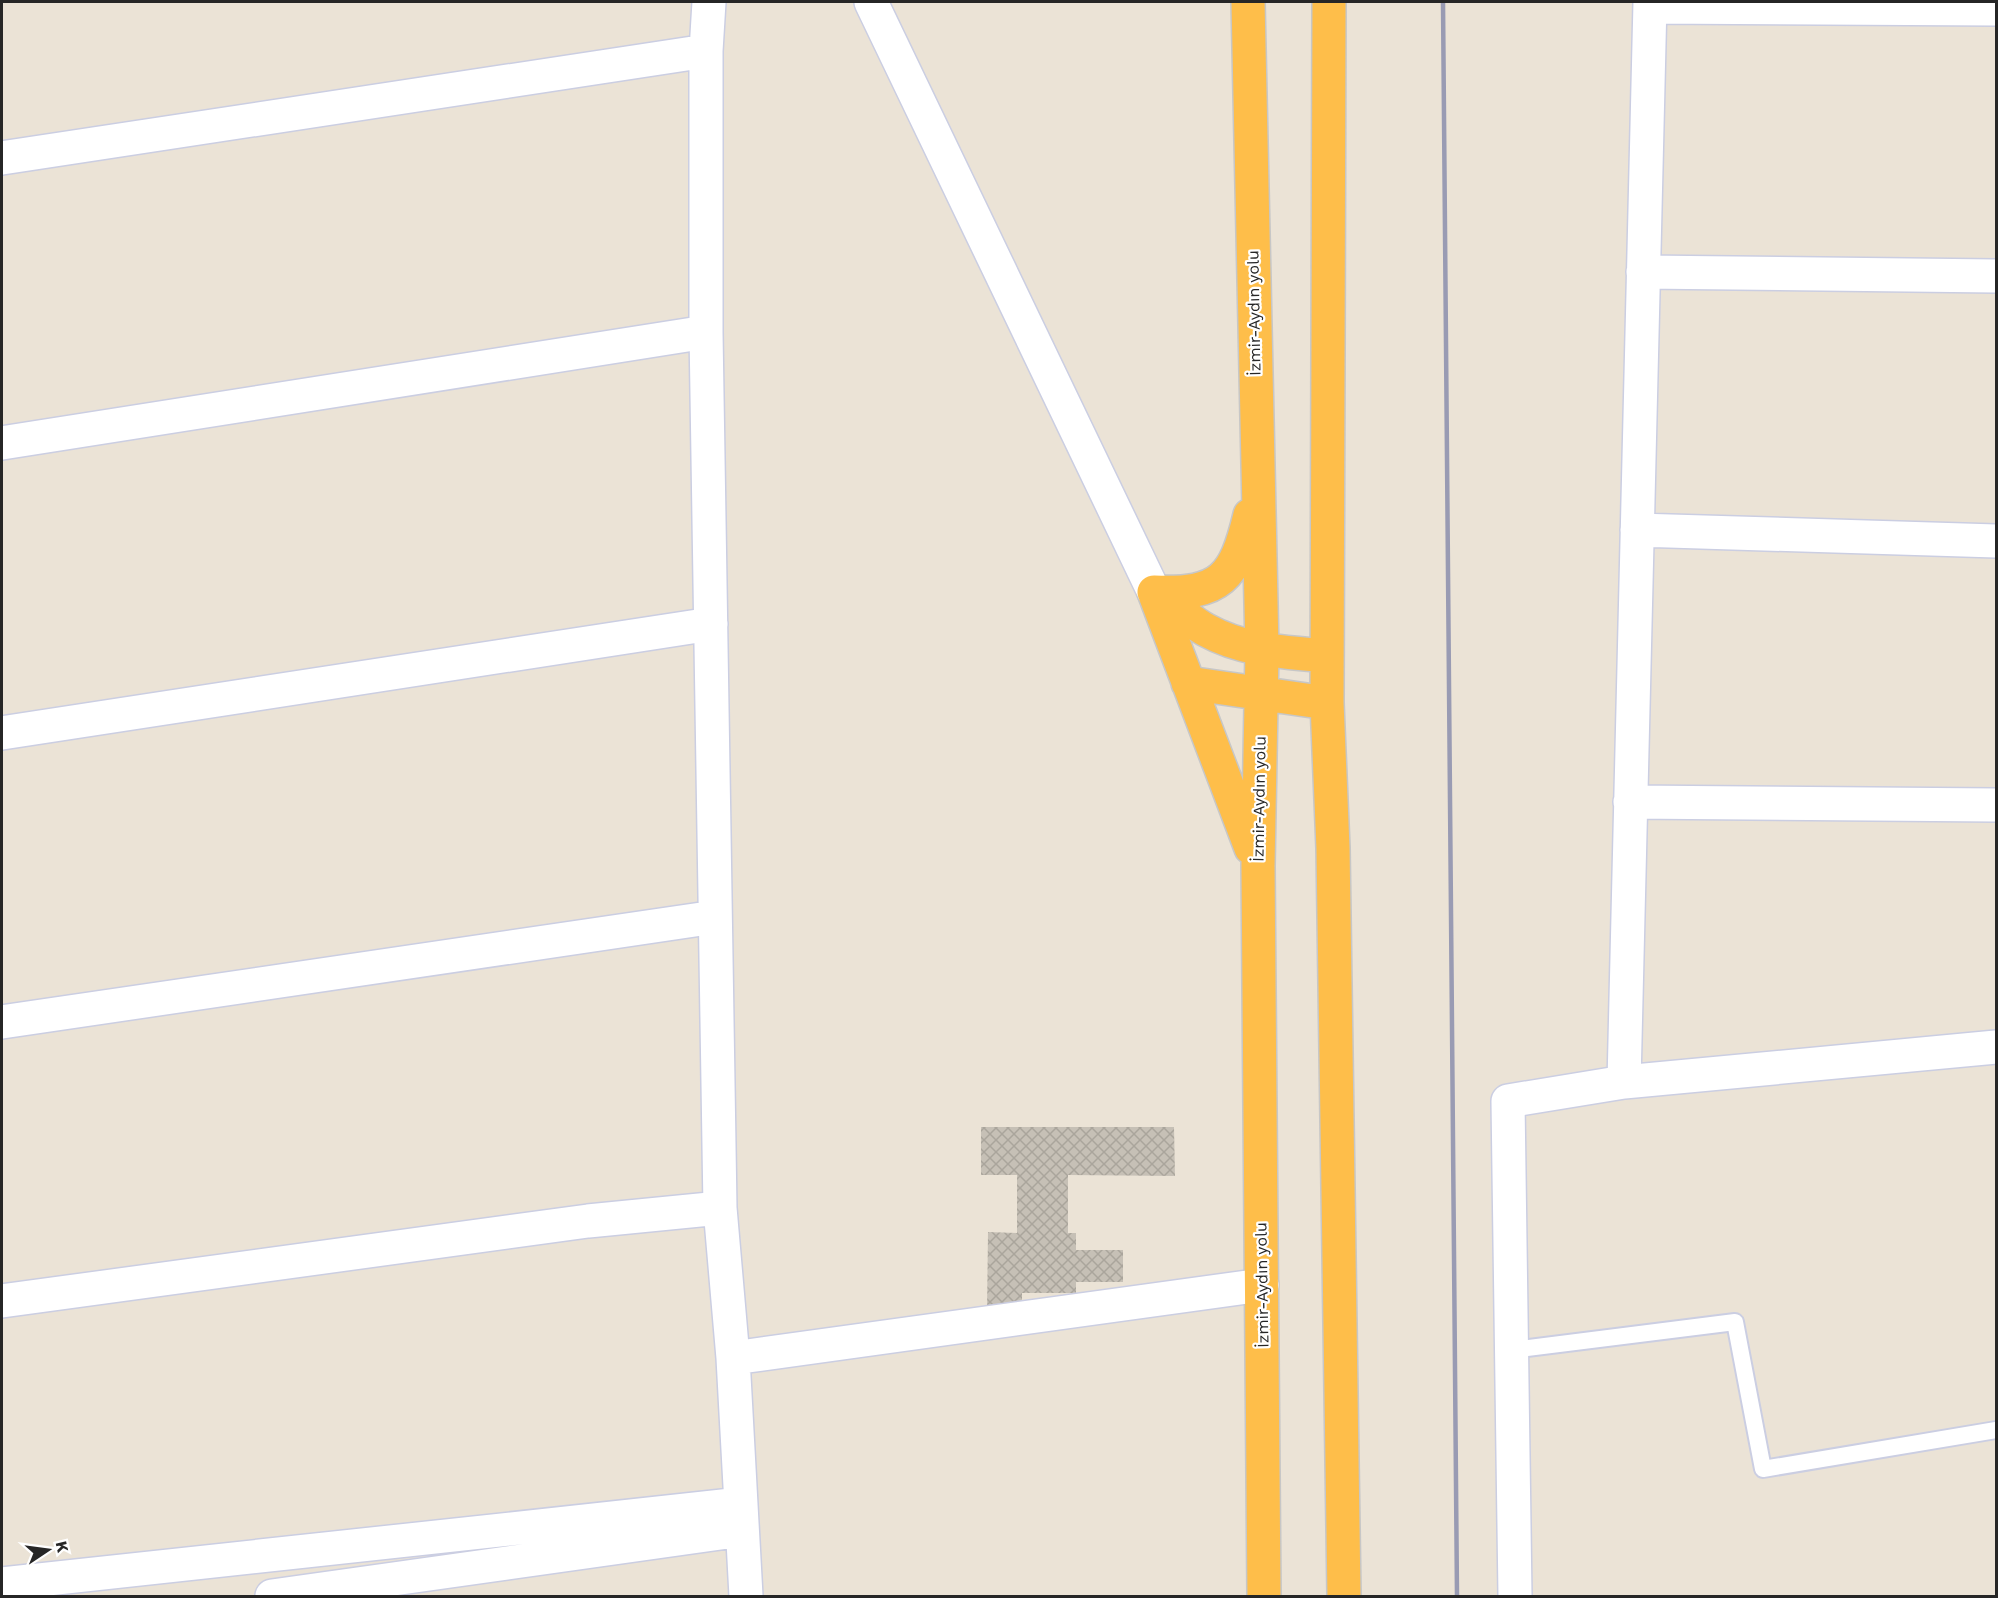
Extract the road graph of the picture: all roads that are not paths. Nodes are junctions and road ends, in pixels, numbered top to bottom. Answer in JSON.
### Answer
{"nodes":[{"id":1,"x":709,"y":2,"type":"edge"},
{"id":2,"x":871,"y":2,"type":"edge"},
{"id":3,"x":1248,"y":2,"type":"edge"},
{"id":4,"x":1329,"y":2,"type":"edge"},
{"id":5,"x":1650,"y":4,"type":"edge"},
{"id":6,"x":1851,"y":5,"type":"edge"},
{"id":7,"x":1996,"y":9,"type":"edge"},
{"id":8,"x":706,"y":51,"type":"junction"},
{"id":9,"x":2,"y":158,"type":"edge"},
{"id":10,"x":1643,"y":272,"type":"junction"},
{"id":11,"x":1996,"y":276,"type":"edge"},
{"id":12,"x":706,"y":332,"type":"junction"},
{"id":13,"x":2,"y":443,"type":"edge"},
{"id":14,"x":1258,"y":484,"type":"junction"},
{"id":15,"x":1637,"y":530,"type":"junction"},
{"id":16,"x":1996,"y":541,"type":"edge"},
{"id":17,"x":1154,"y":592,"type":"junction"},
{"id":18,"x":711,"y":624,"type":"junction"},
{"id":19,"x":1262,"y":650,"type":"junction"},
{"id":20,"x":1327,"y":656,"type":"junction"},
{"id":21,"x":1188,"y":683,"type":"junction"},
{"id":22,"x":1260,"y":695,"type":"junction"},
{"id":23,"x":1327,"y":704,"type":"junction"},
{"id":24,"x":2,"y":733,"type":"edge"},
{"id":25,"x":1630,"y":802,"type":"junction"},
{"id":26,"x":1996,"y":805,"type":"edge"},
{"id":27,"x":1258,"y":866,"type":"junction"},
{"id":28,"x":715,"y":917,"type":"junction"},
{"id":29,"x":2,"y":1022,"type":"edge"},
{"id":30,"x":1996,"y":1047,"type":"edge"},
{"id":31,"x":1624,"y":1082,"type":"junction"},
{"id":32,"x":720,"y":1208,"type":"junction"},
{"id":33,"x":1262,"y":1285,"type":"junction"},
{"id":34,"x":2,"y":1301,"type":"edge"},
{"id":35,"x":1512,"y":1350,"type":"junction"},
{"id":36,"x":733,"y":1358,"type":"junction"},
{"id":37,"x":1996,"y":1430,"type":"edge"},
{"id":38,"x":741,"y":1517,"type":"junction"},
{"id":39,"x":2,"y":1584,"type":"edge"},
{"id":40,"x":272,"y":1596,"type":"edge"},
{"id":41,"x":746,"y":1596,"type":"edge"},
{"id":42,"x":1264,"y":1596,"type":"edge"},
{"id":43,"x":1344,"y":1596,"type":"edge"},
{"id":44,"x":1515,"y":1596,"type":"edge"}],
"edges":[{"from":1,"to":8,"type":"street"},
{"from":2,"to":17,"type":"street"},
{"from":3,"to":14,"type":"highway","name":"İzmir-Aydın yolu"},
{"from":4,"to":20,"type":"highway"},
{"from":5,"to":6,"type":"street"},
{"from":5,"to":10,"type":"street"},
{"from":6,"to":7,"type":"street"},
{"from":8,"to":9,"type":"street"},
{"from":8,"to":12,"type":"street"},
{"from":10,"to":11,"type":"street"},
{"from":10,"to":15,"type":"street"},
{"from":12,"to":13,"type":"street"},
{"from":12,"to":18,"type":"street"},
{"from":14,"to":17,"type":"highway"},
{"from":14,"to":19,"type":"highway","name":"İzmir-Aydın yolu"},
{"from":15,"to":16,"type":"street"},
{"from":15,"to":25,"type":"street"},
{"from":17,"to":19,"type":"highway"},
{"from":17,"to":21,"type":"highway"},
{"from":18,"to":24,"type":"street"},
{"from":18,"to":28,"type":"street"},
{"from":19,"to":20,"type":"highway"},
{"from":19,"to":22,"type":"highway","name":"İzmir-Aydın yolu"},
{"from":20,"to":23,"type":"highway"},
{"from":21,"to":22,"type":"highway"},
{"from":21,"to":27,"type":"highway"},
{"from":22,"to":23,"type":"highway"},
{"from":22,"to":27,"type":"highway","name":"İzmir-Aydın yolu"},
{"from":23,"to":43,"type":"highway"},
{"from":25,"to":26,"type":"street"},
{"from":25,"to":31,"type":"street"},
{"from":27,"to":33,"type":"highway","name":"İzmir-Aydın yolu"},
{"from":28,"to":29,"type":"street"},
{"from":28,"to":32,"type":"street"},
{"from":30,"to":31,"type":"street"},
{"from":31,"to":35,"type":"street"},
{"from":32,"to":34,"type":"street"},
{"from":32,"to":36,"type":"street"},
{"from":33,"to":36,"type":"street"},
{"from":33,"to":42,"type":"highway","name":"İzmir-Aydın yolu"},
{"from":35,"to":37,"type":"lane"},
{"from":35,"to":44,"type":"street"},
{"from":36,"to":38,"type":"street"},
{"from":38,"to":39,"type":"street"},
{"from":38,"to":40,"type":"street"},
{"from":38,"to":41,"type":"street"}]}
